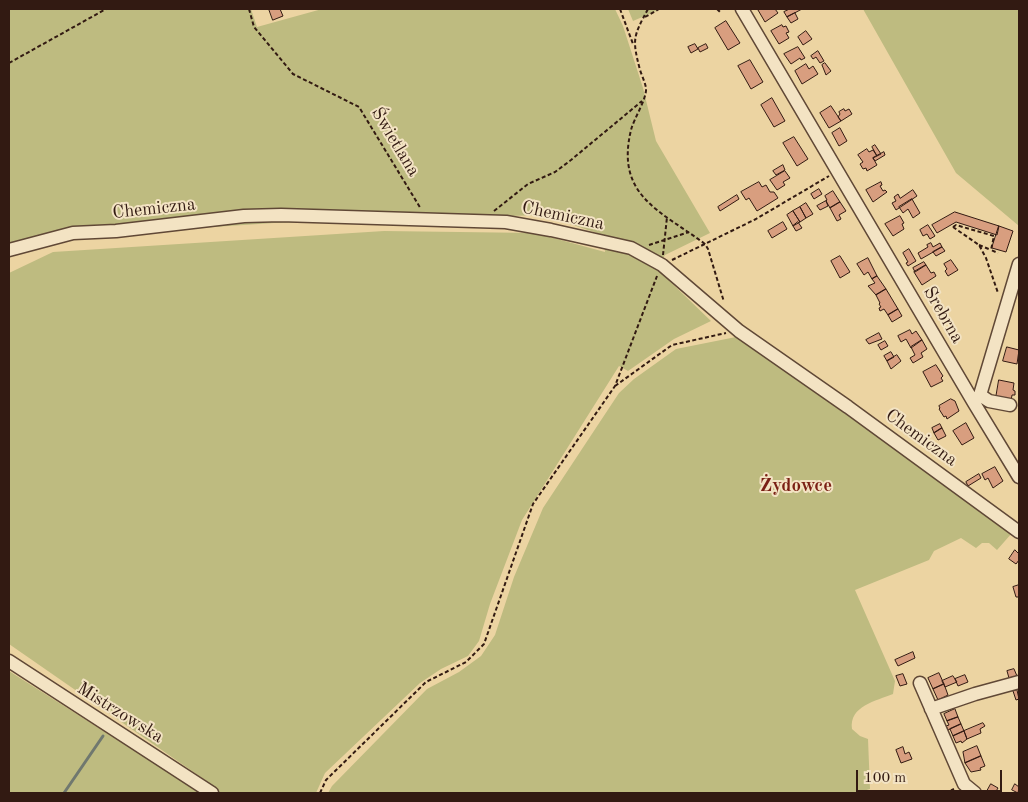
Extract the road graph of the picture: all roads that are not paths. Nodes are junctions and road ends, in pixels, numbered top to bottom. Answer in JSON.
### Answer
{"nodes":[{"id":1,"x":742,"y":9,"type":"edge"},
{"id":2,"x":9,"y":250,"type":"edge"},
{"id":3,"x":1019,"y":264,"type":"edge"},
{"id":4,"x":977,"y":399,"type":"junction"},
{"id":5,"x":1010,"y":405,"type":"dead end"},
{"id":6,"x":1019,"y":477,"type":"edge"},
{"id":7,"x":1019,"y":532,"type":"edge"},
{"id":8,"x":9,"y":661,"type":"edge"},
{"id":9,"x":1019,"y":682,"type":"edge"},
{"id":10,"x":920,"y":683,"type":"dead end"},
{"id":11,"x":932,"y":710,"type":"junction"},
{"id":12,"x":212,"y":793,"type":"edge"},
{"id":13,"x":975,"y":793,"type":"edge"}],
"edges":[{"from":1,"to":4,"type":"street","name":"Srebrna"},
{"from":2,"to":7,"type":"street","name":"Chemiczna"},
{"from":3,"to":4,"type":"street"},
{"from":4,"to":5,"type":"street"},
{"from":4,"to":6,"type":"street","name":"Srebrna"},
{"from":8,"to":12,"type":"street","name":"Mistrzowska"},
{"from":9,"to":11,"type":"street"},
{"from":10,"to":11,"type":"street"},
{"from":11,"to":13,"type":"street"}]}
